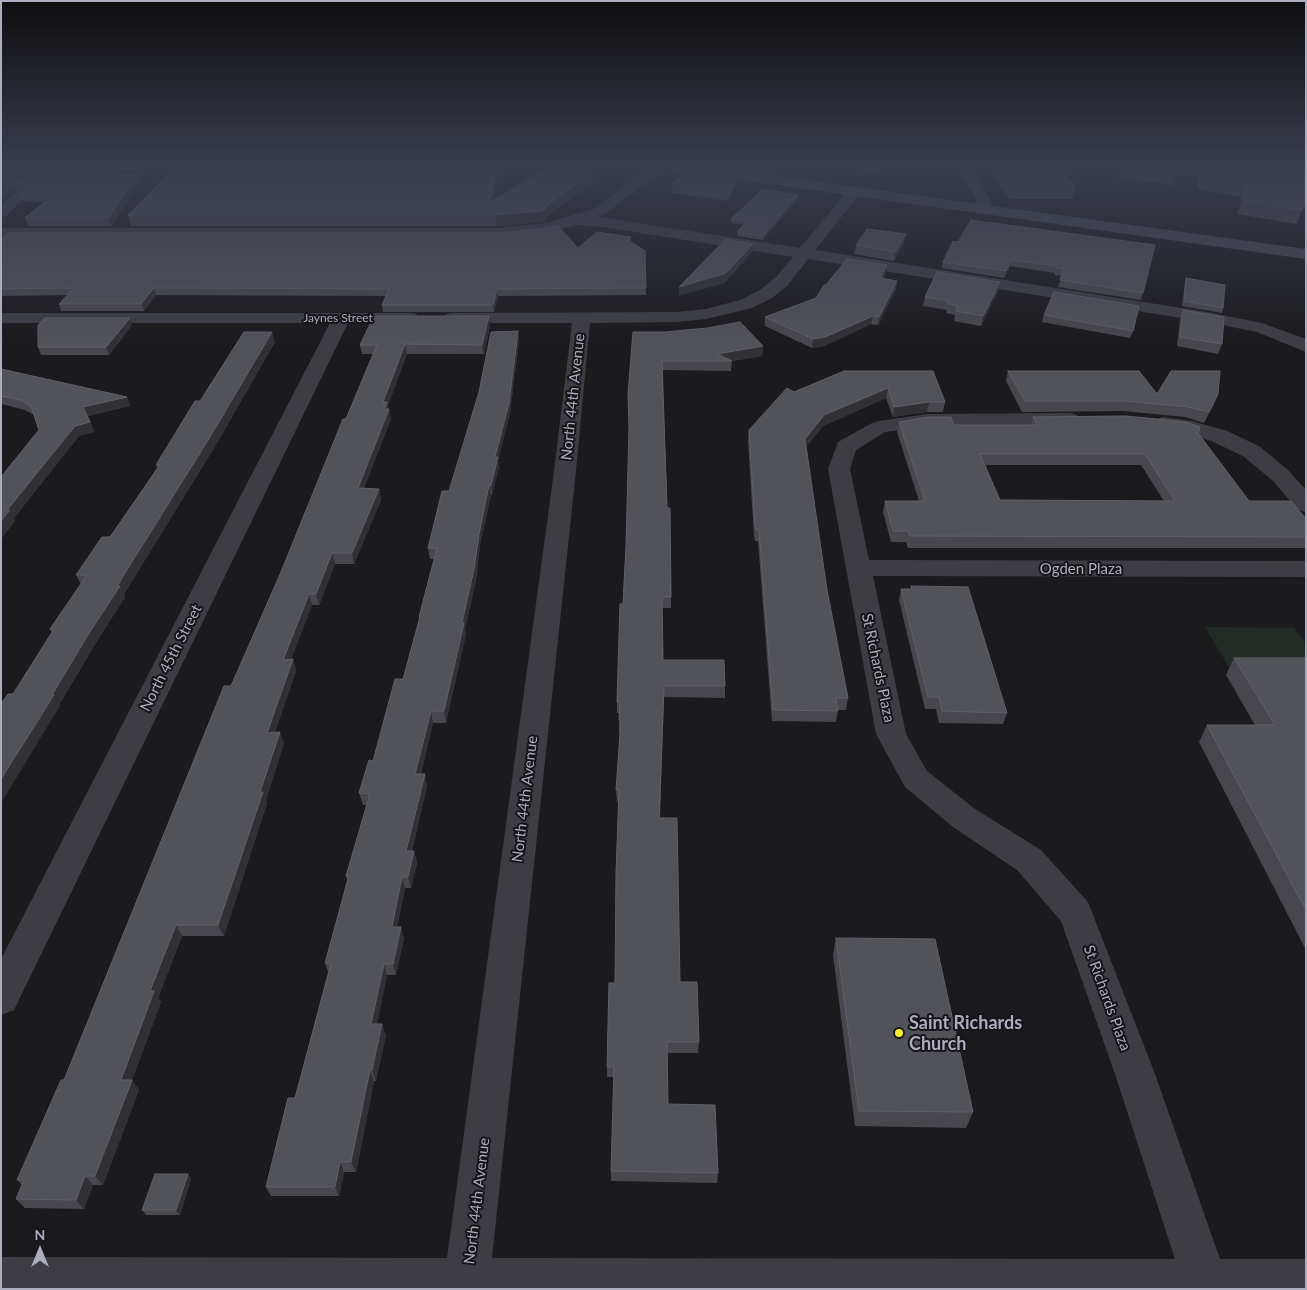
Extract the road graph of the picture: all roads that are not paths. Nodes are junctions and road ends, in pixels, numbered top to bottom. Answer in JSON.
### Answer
{"nodes":[{"id":1,"x":552,"y":226,"type":"edge"},
{"id":2,"x":629,"y":226,"type":"edge"},
{"id":3,"x":826,"y":226,"type":"edge"},
{"id":4,"x":1103,"y":226,"type":"edge"},
{"id":5,"x":1,"y":233,"type":"edge"},
{"id":6,"x":804,"y":254,"type":"junction"},
{"id":7,"x":1306,"y":254,"type":"edge"},
{"id":8,"x":1,"y":318,"type":"edge"},
{"id":9,"x":342,"y":318,"type":"junction"},
{"id":10,"x":581,"y":319,"type":"junction"},
{"id":11,"x":1306,"y":346,"type":"edge"},
{"id":12,"x":1093,"y":420,"type":"edge"},
{"id":13,"x":1140,"y":421,"type":"edge"},
{"id":14,"x":1306,"y":505,"type":"edge"},
{"id":15,"x":857,"y":568,"type":"junction"},
{"id":16,"x":1306,"y":569,"type":"edge"},
{"id":17,"x":1,"y":998,"type":"edge"},
{"id":18,"x":1,"y":1280,"type":"edge"},
{"id":19,"x":467,"y":1280,"type":"junction"},
{"id":20,"x":1206,"y":1282,"type":"junction"},
{"id":21,"x":1306,"y":1282,"type":"edge"},
{"id":22,"x":171,"y":1284,"type":"edge"}],
"edges":[{"from":1,"to":5,"type":"street"},
{"from":2,"to":6,"type":"street"},
{"from":3,"to":6,"type":"street","name":"Jaynes Street"},
{"from":4,"to":7,"type":"street"},
{"from":6,"to":10,"type":"street","name":"Jaynes Street"},
{"from":6,"to":11,"type":"street"},
{"from":8,"to":9,"type":"street","name":"Jaynes Street"},
{"from":9,"to":10,"type":"street","name":"Jaynes Street"},
{"from":9,"to":17,"type":"street","name":"North 45th Street"},
{"from":10,"to":19,"type":"street","name":"North 44th Avenue"},
{"from":12,"to":15,"type":"street","name":"St Richards Plaza"},
{"from":13,"to":14,"type":"street"},
{"from":15,"to":16,"type":"street","name":"Ogden Plaza"},
{"from":15,"to":20,"type":"street","name":"St Richards Plaza"},
{"from":18,"to":22,"type":"street"},
{"from":19,"to":20,"type":"street"},
{"from":19,"to":22,"type":"street"},
{"from":20,"to":21,"type":"street"}]}
